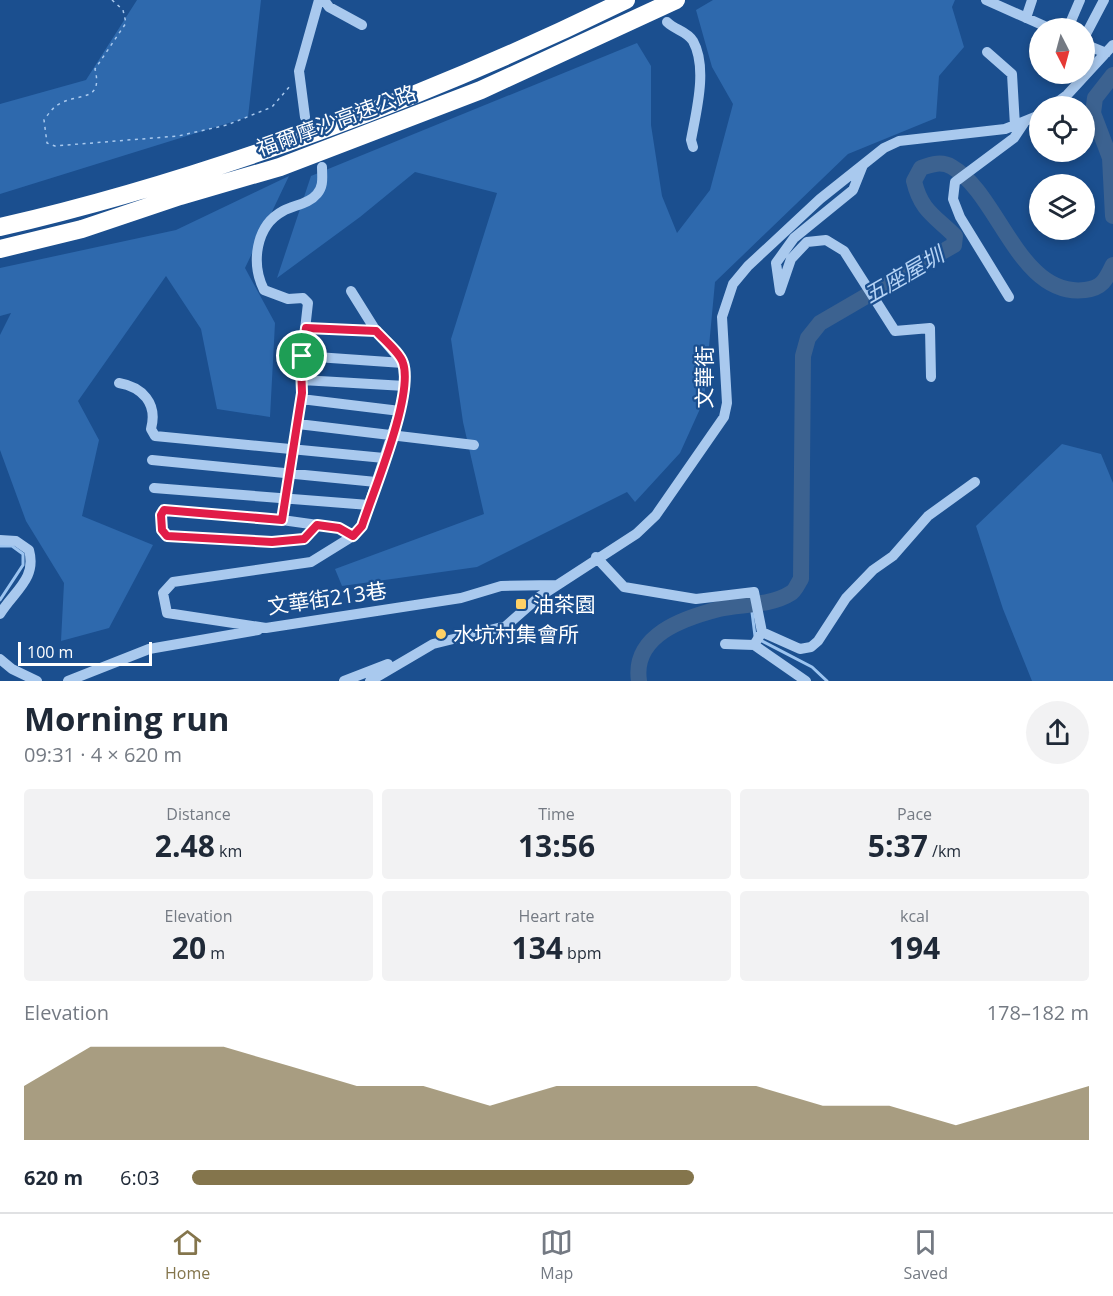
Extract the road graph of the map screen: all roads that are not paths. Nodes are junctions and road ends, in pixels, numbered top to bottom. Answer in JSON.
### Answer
{"nodes":[{"id":1,"x":319,"y":0,"type":"edge"},
{"id":2,"x":324,"y":0,"type":"edge"},
{"id":3,"x":626,"y":0,"type":"edge"},
{"id":4,"x":676,"y":0,"type":"edge"},
{"id":5,"x":986,"y":0,"type":"edge"},
{"id":6,"x":1032,"y":0,"type":"edge"},
{"id":7,"x":1080,"y":0,"type":"edge"},
{"id":8,"x":1104,"y":0,"type":"edge"},
{"id":9,"x":1026,"y":18,"type":"junction"},
{"id":10,"x":1072,"y":18,"type":"edge"},
{"id":11,"x":1095,"y":18,"type":"edge"},
{"id":12,"x":1029,"y":19,"type":"edge"},
{"id":13,"x":667,"y":22,"type":"dead end"},
{"id":14,"x":362,"y":25,"type":"dead end"},
{"id":15,"x":1095,"y":46,"type":"edge"},
{"id":16,"x":1110,"y":49,"type":"edge"},
{"id":17,"x":987,"y":52,"type":"dead end"},
{"id":18,"x":1062,"y":96,"type":"edge"},
{"id":19,"x":305,"y":117,"type":"dead end"},
{"id":20,"x":1029,"y":120,"type":"edge"},
{"id":21,"x":1019,"y":125,"type":"junction"},
{"id":22,"x":693,"y":147,"type":"dead end"},
{"id":23,"x":863,"y":165,"type":"junction"},
{"id":24,"x":322,"y":167,"type":"dead end"},
{"id":25,"x":0,"y":228,"type":"edge"},
{"id":26,"x":0,"y":249,"type":"edge"},
{"id":27,"x":351,"y":291,"type":"dead end"},
{"id":28,"x":1009,"y":297,"type":"dead end"},
{"id":29,"x":306,"y":328,"type":"junction"},
{"id":30,"x":376,"y":331,"type":"junction"},
{"id":31,"x":302,"y":356,"type":"junction"},
{"id":32,"x":403,"y":363,"type":"junction"},
{"id":33,"x":931,"y":377,"type":"dead end"},
{"id":34,"x":302,"y":380,"type":"junction"},
{"id":35,"x":119,"y":382,"type":"dead end"},
{"id":36,"x":405,"y":386,"type":"junction"},
{"id":37,"x":301,"y":399,"type":"junction"},
{"id":38,"x":400,"y":411,"type":"junction"},
{"id":39,"x":298,"y":424,"type":"junction"},
{"id":40,"x":392,"y":435,"type":"junction"},
{"id":41,"x":474,"y":446,"type":"dead end"},
{"id":42,"x":294,"y":450,"type":"junction"},
{"id":43,"x":384,"y":458,"type":"junction"},
{"id":44,"x":152,"y":460,"type":"dead end"},
{"id":45,"x":291,"y":472,"type":"junction"},
{"id":46,"x":376,"y":482,"type":"junction"},
{"id":47,"x":975,"y":482,"type":"dead end"},
{"id":48,"x":154,"y":488,"type":"dead end"},
{"id":49,"x":287,"y":497,"type":"junction"},
{"id":50,"x":369,"y":505,"type":"junction"},
{"id":51,"x":282,"y":520,"type":"junction"},
{"id":52,"x":317,"y":525,"type":"junction"},
{"id":53,"x":353,"y":536,"type":"junction"},
{"id":54,"x":0,"y":540,"type":"edge"},
{"id":55,"x":596,"y":557,"type":"junction"},
{"id":56,"x":556,"y":585,"type":"junction"},
{"id":57,"x":0,"y":614,"type":"edge"},
{"id":58,"x":267,"y":628,"type":"junction"},
{"id":59,"x":757,"y":640,"type":"junction"},
{"id":60,"x":724,"y":644,"type":"dead end"},
{"id":61,"x":419,"y":651,"type":"junction"},
{"id":62,"x":0,"y":659,"type":"edge"},
{"id":63,"x":38,"y":681,"type":"edge"},
{"id":64,"x":68,"y":681,"type":"edge"},
{"id":65,"x":344,"y":681,"type":"edge"},
{"id":66,"x":370,"y":681,"type":"edge"},
{"id":67,"x":806,"y":681,"type":"edge"}],
"edges":[{"from":1,"to":19,"type":"street"},
{"from":2,"to":14,"type":"street"},
{"from":3,"to":25,"type":"highway","name":"福爾摩沙高速公路"},
{"from":4,"to":26,"type":"highway","name":"福爾摩沙高速公路"},
{"from":5,"to":9,"type":"street"},
{"from":6,"to":9,"type":"street"},
{"from":7,"to":10,"type":"street"},
{"from":8,"to":11,"type":"street"},
{"from":9,"to":12,"type":"street"},
{"from":13,"to":22,"type":"street"},
{"from":15,"to":16,"type":"street"},
{"from":16,"to":18,"type":"street"},
{"from":17,"to":21,"type":"street"},
{"from":20,"to":21,"type":"street","name":"文華街"},
{"from":21,"to":23,"type":"street","name":"文華街"},
{"from":21,"to":28,"type":"street"},
{"from":23,"to":33,"type":"street"},
{"from":23,"to":55,"type":"street","name":"文華街"},
{"from":24,"to":29,"type":"street"},
{"from":27,"to":30,"type":"street"},
{"from":29,"to":30,"type":"street"},
{"from":29,"to":31,"type":"street"},
{"from":30,"to":32,"type":"street"},
{"from":31,"to":32,"type":"street"},
{"from":31,"to":34,"type":"street"},
{"from":32,"to":36,"type":"street","name":"文華街213巷"},
{"from":34,"to":36,"type":"street"},
{"from":34,"to":37,"type":"street"},
{"from":35,"to":42,"type":"street"},
{"from":36,"to":38,"type":"street","name":"文華街213巷"},
{"from":37,"to":38,"type":"street"},
{"from":37,"to":39,"type":"street"},
{"from":38,"to":40,"type":"street","name":"文華街213巷"},
{"from":39,"to":40,"type":"street"},
{"from":39,"to":42,"type":"street"},
{"from":40,"to":41,"type":"street"},
{"from":40,"to":43,"type":"street","name":"文華街213巷"},
{"from":42,"to":43,"type":"street"},
{"from":42,"to":45,"type":"street"},
{"from":43,"to":46,"type":"street","name":"文華街213巷"},
{"from":44,"to":45,"type":"street"},
{"from":45,"to":46,"type":"street"},
{"from":45,"to":49,"type":"street"},
{"from":46,"to":50,"type":"street","name":"文華街213巷"},
{"from":47,"to":59,"type":"street"},
{"from":48,"to":49,"type":"street"},
{"from":49,"to":50,"type":"street"},
{"from":49,"to":51,"type":"street"},
{"from":50,"to":53,"type":"street","name":"文華街213巷"},
{"from":51,"to":52,"type":"street"},
{"from":51,"to":52,"type":"street"},
{"from":52,"to":53,"type":"street"},
{"from":53,"to":58,"type":"street","name":"文華街213巷"},
{"from":54,"to":57,"type":"street"},
{"from":55,"to":56,"type":"street","name":"文華街"},
{"from":55,"to":59,"type":"street"},
{"from":56,"to":58,"type":"street","name":"文華街213巷"},
{"from":56,"to":61,"type":"street","name":"文華街"},
{"from":58,"to":64,"type":"street"},
{"from":59,"to":60,"type":"street"},
{"from":59,"to":67,"type":"street"},
{"from":61,"to":65,"type":"street"},
{"from":61,"to":66,"type":"street","name":"文華街"},
{"from":62,"to":63,"type":"street"}]}
